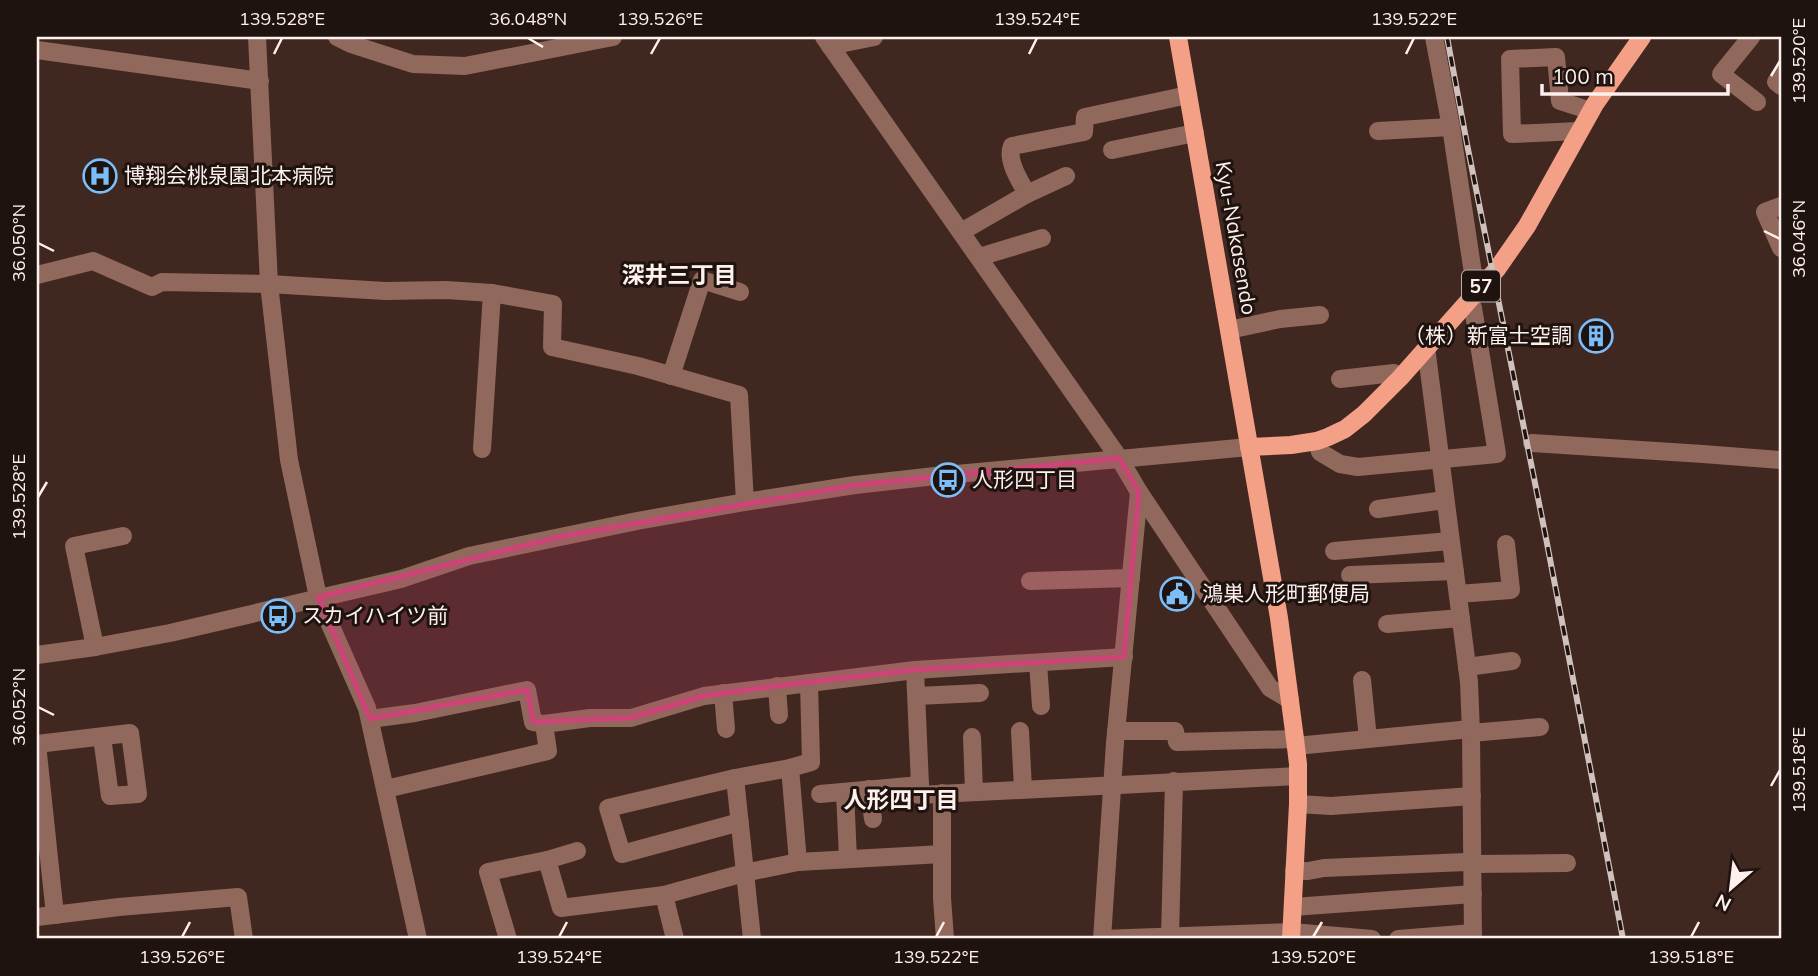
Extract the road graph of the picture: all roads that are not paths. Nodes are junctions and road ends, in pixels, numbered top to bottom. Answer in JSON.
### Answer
{"nodes":[{"id":1,"x":257,"y":37,"type":"edge"},
{"id":2,"x":337,"y":37,"type":"edge"},
{"id":3,"x":613,"y":37,"type":"edge"},
{"id":4,"x":874,"y":37,"type":"edge"},
{"id":5,"x":1178,"y":37,"type":"edge"},
{"id":6,"x":1434,"y":37,"type":"edge"},
{"id":7,"x":1642,"y":37,"type":"edge"},
{"id":8,"x":1751,"y":37,"type":"edge"},
{"id":9,"x":827,"y":41,"type":"edge"},
{"id":10,"x":37,"y":50,"type":"edge"},
{"id":11,"x":1781,"y":75,"type":"edge"},
{"id":12,"x":260,"y":81,"type":"junction"},
{"id":13,"x":1781,"y":86,"type":"edge"},
{"id":14,"x":1188,"y":95,"type":"junction"},
{"id":15,"x":1757,"y":102,"type":"dead end"},
{"id":16,"x":1591,"y":111,"type":"junction"},
{"id":17,"x":1451,"y":127,"type":"junction"},
{"id":18,"x":1378,"y":131,"type":"dead end"},
{"id":19,"x":1579,"y":131,"type":"junction"},
{"id":20,"x":1195,"y":133,"type":"junction"},
{"id":21,"x":1112,"y":150,"type":"dead end"},
{"id":22,"x":1066,"y":176,"type":"dead end"},
{"id":23,"x":1027,"y":194,"type":"junction"},
{"id":24,"x":1781,"y":206,"type":"edge"},
{"id":25,"x":961,"y":232,"type":"junction"},
{"id":26,"x":1042,"y":238,"type":"dead end"},
{"id":27,"x":1781,"y":248,"type":"edge"},
{"id":28,"x":979,"y":257,"type":"junction"},
{"id":29,"x":37,"y":275,"type":"edge"},
{"id":30,"x":269,"y":284,"type":"junction"},
{"id":31,"x":740,"y":292,"type":"dead end"},
{"id":32,"x":492,"y":293,"type":"junction"},
{"id":33,"x":1474,"y":294,"type":"junction"},
{"id":34,"x":1320,"y":315,"type":"dead end"},
{"id":35,"x":1229,"y":330,"type":"junction"},
{"id":36,"x":1424,"y":351,"type":"junction"},
{"id":37,"x":671,"y":376,"type":"junction"},
{"id":38,"x":1400,"y":378,"type":"junction"},
{"id":39,"x":1340,"y":379,"type":"dead end"},
{"id":40,"x":1317,"y":441,"type":"junction"},
{"id":41,"x":1532,"y":443,"type":"dead end"},
{"id":42,"x":1249,"y":447,"type":"junction"},
{"id":43,"x":482,"y":449,"type":"dead end"},
{"id":44,"x":1119,"y":458,"type":"junction"},
{"id":45,"x":1441,"y":459,"type":"junction"},
{"id":46,"x":1781,"y":460,"type":"edge"},
{"id":47,"x":1139,"y":492,"type":"junction"},
{"id":48,"x":1445,"y":500,"type":"junction"},
{"id":49,"x":745,"y":502,"type":"junction"},
{"id":50,"x":1378,"y":509,"type":"dead end"},
{"id":51,"x":123,"y":536,"type":"dead end"},
{"id":52,"x":1450,"y":541,"type":"junction"},
{"id":53,"x":1506,"y":544,"type":"dead end"},
{"id":54,"x":1334,"y":551,"type":"dead end"},
{"id":55,"x":1455,"y":571,"type":"junction"},
{"id":56,"x":1350,"y":576,"type":"dead end"},
{"id":57,"x":1131,"y":579,"type":"junction"},
{"id":58,"x":1030,"y":581,"type":"dead end"},
{"id":59,"x":1458,"y":594,"type":"junction"},
{"id":60,"x":318,"y":597,"type":"junction"},
{"id":61,"x":1461,"y":618,"type":"junction"},
{"id":62,"x":1387,"y":624,"type":"dead end"},
{"id":63,"x":95,"y":647,"type":"junction"},
{"id":64,"x":37,"y":655,"type":"edge"},
{"id":65,"x":1124,"y":657,"type":"junction"},
{"id":66,"x":1512,"y":661,"type":"dead end"},
{"id":67,"x":1038,"y":663,"type":"junction"},
{"id":68,"x":1467,"y":667,"type":"junction"},
{"id":69,"x":915,"y":670,"type":"junction"},
{"id":70,"x":1362,"y":680,"type":"dead end"},
{"id":71,"x":809,"y":682,"type":"junction"},
{"id":72,"x":777,"y":686,"type":"junction"},
{"id":73,"x":723,"y":693,"type":"junction"},
{"id":74,"x":979,"y":693,"type":"dead end"},
{"id":75,"x":917,"y":696,"type":"junction"},
{"id":76,"x":1290,"y":700,"type":"junction"},
{"id":77,"x":1041,"y":706,"type":"dead end"},
{"id":78,"x":779,"y":715,"type":"dead end"},
{"id":79,"x":370,"y":719,"type":"junction"},
{"id":80,"x":544,"y":724,"type":"junction"},
{"id":81,"x":1540,"y":727,"type":"dead end"},
{"id":82,"x":726,"y":729,"type":"dead end"},
{"id":83,"x":1020,"y":731,"type":"dead end"},
{"id":84,"x":1116,"y":731,"type":"junction"},
{"id":85,"x":1471,"y":731,"type":"junction"},
{"id":86,"x":102,"y":737,"type":"dead end"},
{"id":87,"x":972,"y":737,"type":"dead end"},
{"id":88,"x":1368,"y":739,"type":"junction"},
{"id":89,"x":1296,"y":743,"type":"junction"},
{"id":90,"x":37,"y":744,"type":"edge"},
{"id":91,"x":789,"y":768,"type":"junction"},
{"id":92,"x":1298,"y":776,"type":"junction"},
{"id":93,"x":736,"y":778,"type":"junction"},
{"id":94,"x":1174,"y":781,"type":"junction"},
{"id":95,"x":920,"y":785,"type":"junction"},
{"id":96,"x":1112,"y":785,"type":"junction"},
{"id":97,"x":386,"y":789,"type":"junction"},
{"id":98,"x":869,"y":789,"type":"junction"},
{"id":99,"x":1023,"y":789,"type":"junction"},
{"id":100,"x":845,"y":792,"type":"junction"},
{"id":101,"x":974,"y":792,"type":"junction"},
{"id":102,"x":942,"y":793,"type":"junction"},
{"id":103,"x":820,"y":794,"type":"dead end"},
{"id":104,"x":1472,"y":796,"type":"junction"},
{"id":105,"x":1298,"y":804,"type":"junction"},
{"id":106,"x":873,"y":819,"type":"dead end"},
{"id":107,"x":740,"y":822,"type":"junction"},
{"id":108,"x":577,"y":851,"type":"dead end"},
{"id":109,"x":942,"y":854,"type":"junction"},
{"id":110,"x":848,"y":859,"type":"junction"},
{"id":111,"x":547,"y":860,"type":"junction"},
{"id":112,"x":798,"y":862,"type":"junction"},
{"id":113,"x":1567,"y":863,"type":"dead end"},
{"id":114,"x":1473,"y":864,"type":"junction"},
{"id":115,"x":1294,"y":871,"type":"junction"},
{"id":116,"x":744,"y":873,"type":"junction"},
{"id":117,"x":1473,"y":894,"type":"junction"},
{"id":118,"x":664,"y":895,"type":"junction"},
{"id":119,"x":1293,"y":908,"type":"junction"},
{"id":120,"x":46,"y":916,"type":"edge"},
{"id":121,"x":1292,"y":935,"type":"edge"},
{"id":122,"x":1170,"y":936,"type":"junction"},
{"id":123,"x":1473,"y":936,"type":"edge"},
{"id":124,"x":244,"y":939,"type":"edge"},
{"id":125,"x":418,"y":939,"type":"edge"},
{"id":126,"x":508,"y":939,"type":"edge"},
{"id":127,"x":675,"y":939,"type":"edge"},
{"id":128,"x":752,"y":939,"type":"edge"},
{"id":129,"x":945,"y":939,"type":"edge"},
{"id":130,"x":1102,"y":939,"type":"edge"},
{"id":131,"x":1372,"y":939,"type":"edge"},
{"id":132,"x":1398,"y":939,"type":"edge"}],
"edges":[{"from":1,"to":12,"type":"street"},
{"from":2,"to":3,"type":"street"},
{"from":4,"to":9,"type":"street"},
{"from":5,"to":14,"type":"main road","name":"Kyu-Nakasendo"},
{"from":6,"to":17,"type":"street"},
{"from":7,"to":16,"type":"main road","number":"57"},
{"from":8,"to":15,"type":"street"},
{"from":9,"to":25,"type":"street"},
{"from":10,"to":12,"type":"street"},
{"from":11,"to":13,"type":"street"},
{"from":12,"to":30,"type":"street"},
{"from":14,"to":20,"type":"main road","name":"Kyu-Nakasendo"},
{"from":14,"to":23,"type":"street"},
{"from":16,"to":19,"type":"main road","number":"57"},
{"from":16,"to":19,"type":"street"},
{"from":17,"to":18,"type":"street"},
{"from":17,"to":33,"type":"street"},
{"from":19,"to":33,"type":"main road","number":"57"},
{"from":20,"to":21,"type":"street"},
{"from":20,"to":35,"type":"main road","name":"Kyu-Nakasendo"},
{"from":22,"to":23,"type":"street"},
{"from":23,"to":25,"type":"street"},
{"from":24,"to":27,"type":"street"},
{"from":25,"to":28,"type":"street"},
{"from":26,"to":28,"type":"street"},
{"from":28,"to":44,"type":"street"},
{"from":29,"to":30,"type":"street"},
{"from":30,"to":32,"type":"street"},
{"from":30,"to":60,"type":"street"},
{"from":31,"to":37,"type":"street"},
{"from":32,"to":37,"type":"street"},
{"from":32,"to":43,"type":"street"},
{"from":33,"to":36,"type":"main road","number":"57"},
{"from":33,"to":45,"type":"street"},
{"from":34,"to":35,"type":"street"},
{"from":35,"to":42,"type":"main road","name":"Kyu-Nakasendo"},
{"from":36,"to":38,"type":"main road","number":"57"},
{"from":36,"to":45,"type":"street"},
{"from":37,"to":49,"type":"street"},
{"from":38,"to":39,"type":"street"},
{"from":38,"to":40,"type":"main road","number":"57"},
{"from":40,"to":42,"type":"main road","number":"57"},
{"from":40,"to":45,"type":"street"},
{"from":41,"to":46,"type":"street"},
{"from":42,"to":44,"type":"street"},
{"from":42,"to":76,"type":"main road","name":"Kyu-Nakasendo"},
{"from":44,"to":47,"type":"street"},
{"from":44,"to":49,"type":"street"},
{"from":45,"to":48,"type":"street"},
{"from":47,"to":57,"type":"street"},
{"from":47,"to":76,"type":"street"},
{"from":48,"to":50,"type":"street"},
{"from":48,"to":52,"type":"street"},
{"from":49,"to":60,"type":"street"},
{"from":51,"to":63,"type":"street"},
{"from":52,"to":54,"type":"street"},
{"from":52,"to":55,"type":"street"},
{"from":53,"to":59,"type":"street"},
{"from":55,"to":56,"type":"street"},
{"from":55,"to":59,"type":"street"},
{"from":57,"to":58,"type":"street"},
{"from":57,"to":65,"type":"street"},
{"from":59,"to":61,"type":"street"},
{"from":60,"to":63,"type":"street"},
{"from":60,"to":79,"type":"street"},
{"from":61,"to":62,"type":"street"},
{"from":61,"to":68,"type":"street"},
{"from":63,"to":64,"type":"street"},
{"from":65,"to":67,"type":"street"},
{"from":65,"to":84,"type":"street"},
{"from":66,"to":68,"type":"street"},
{"from":67,"to":69,"type":"street"},
{"from":67,"to":77,"type":"street"},
{"from":68,"to":85,"type":"street"},
{"from":69,"to":71,"type":"street"},
{"from":69,"to":75,"type":"street"},
{"from":70,"to":88,"type":"street"},
{"from":71,"to":72,"type":"street"},
{"from":71,"to":91,"type":"street"},
{"from":72,"to":73,"type":"street"},
{"from":72,"to":78,"type":"street"},
{"from":73,"to":80,"type":"street"},
{"from":73,"to":82,"type":"street"},
{"from":74,"to":75,"type":"street"},
{"from":75,"to":95,"type":"street"},
{"from":76,"to":89,"type":"main road","name":"Kyu-Nakasendo"},
{"from":79,"to":80,"type":"street"},
{"from":79,"to":97,"type":"street"},
{"from":80,"to":97,"type":"street"},
{"from":81,"to":85,"type":"street"},
{"from":83,"to":99,"type":"street"},
{"from":84,"to":89,"type":"street"},
{"from":84,"to":96,"type":"street"},
{"from":85,"to":88,"type":"street"},
{"from":85,"to":104,"type":"street"},
{"from":86,"to":90,"type":"street"},
{"from":87,"to":101,"type":"street"},
{"from":88,"to":89,"type":"street"},
{"from":89,"to":92,"type":"main road","name":"Kyu-Nakasendo"},
{"from":90,"to":120,"type":"street"},
{"from":91,"to":93,"type":"street"},
{"from":91,"to":112,"type":"street"},
{"from":92,"to":94,"type":"street"},
{"from":92,"to":105,"type":"main road","name":"Kyu-Nakasendo"},
{"from":93,"to":107,"type":"street"},
{"from":93,"to":107,"type":"street"},
{"from":94,"to":96,"type":"street"},
{"from":94,"to":122,"type":"street"},
{"from":95,"to":98,"type":"street"},
{"from":95,"to":102,"type":"street"},
{"from":96,"to":99,"type":"street"},
{"from":96,"to":130,"type":"street"},
{"from":97,"to":125,"type":"street"},
{"from":98,"to":100,"type":"street"},
{"from":98,"to":106,"type":"street"},
{"from":99,"to":101,"type":"street"},
{"from":100,"to":103,"type":"street"},
{"from":100,"to":110,"type":"street"},
{"from":101,"to":102,"type":"street"},
{"from":102,"to":109,"type":"street"},
{"from":104,"to":105,"type":"street"},
{"from":104,"to":114,"type":"street"},
{"from":105,"to":115,"type":"main road","name":"Kyu-Nakasendo"},
{"from":107,"to":116,"type":"street"},
{"from":108,"to":111,"type":"street"},
{"from":109,"to":110,"type":"street"},
{"from":109,"to":129,"type":"street"},
{"from":110,"to":112,"type":"street"},
{"from":111,"to":118,"type":"street"},
{"from":111,"to":126,"type":"street"},
{"from":112,"to":116,"type":"street"},
{"from":113,"to":114,"type":"street"},
{"from":114,"to":115,"type":"street"},
{"from":114,"to":117,"type":"street"},
{"from":115,"to":119,"type":"main road","name":"Kyu-Nakasendo"},
{"from":116,"to":118,"type":"street"},
{"from":116,"to":128,"type":"street"},
{"from":117,"to":119,"type":"street"},
{"from":117,"to":123,"type":"street"},
{"from":118,"to":127,"type":"street"},
{"from":119,"to":121,"type":"main road","name":"Kyu-Nakasendo"},
{"from":120,"to":124,"type":"street"},
{"from":121,"to":122,"type":"street"},
{"from":121,"to":131,"type":"street"},
{"from":122,"to":130,"type":"street"},
{"from":123,"to":132,"type":"street"}]}
